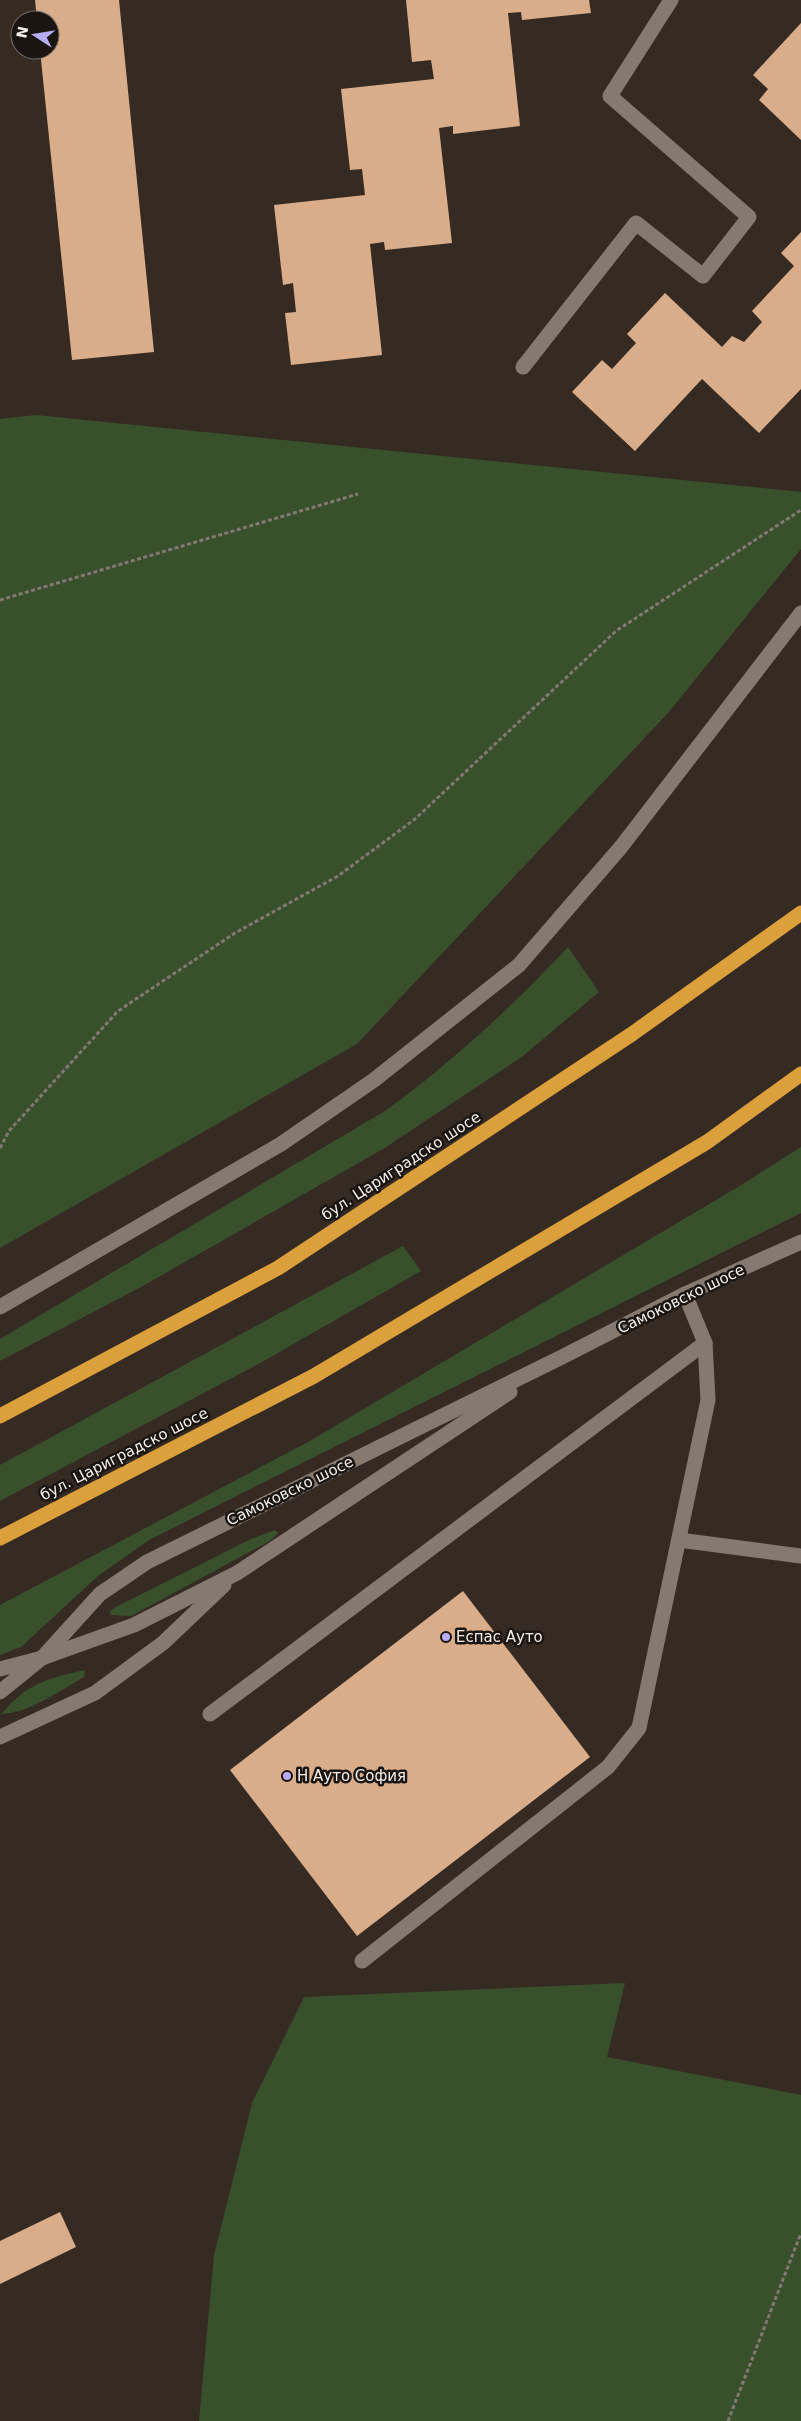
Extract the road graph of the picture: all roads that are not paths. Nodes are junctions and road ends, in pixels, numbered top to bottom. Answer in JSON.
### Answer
{"nodes":[{"id":1,"x":671,"y":0,"type":"edge"},
{"id":2,"x":523,"y":367,"type":"dead end"},
{"id":3,"x":801,"y":613,"type":"edge"},
{"id":4,"x":801,"y":913,"type":"edge"},
{"id":5,"x":801,"y":1074,"type":"edge"},
{"id":6,"x":801,"y":1242,"type":"edge"},
{"id":7,"x":685,"y":1294,"type":"junction"},
{"id":8,"x":0,"y":1307,"type":"edge"},
{"id":9,"x":705,"y":1343,"type":"junction"},
{"id":10,"x":562,"y":1358,"type":"junction"},
{"id":11,"x":0,"y":1416,"type":"edge"},
{"id":12,"x":0,"y":1538,"type":"edge"},
{"id":13,"x":679,"y":1540,"type":"junction"},
{"id":14,"x":801,"y":1556,"type":"edge"},
{"id":15,"x":237,"y":1573,"type":"junction"},
{"id":16,"x":42,"y":1658,"type":"junction"},
{"id":17,"x":0,"y":1669,"type":"edge"},
{"id":18,"x":0,"y":1692,"type":"edge"},
{"id":19,"x":210,"y":1714,"type":"dead end"},
{"id":20,"x":0,"y":1737,"type":"edge"},
{"id":21,"x":362,"y":1961,"type":"dead end"}],
"edges":[{"from":1,"to":2,"type":"street"},
{"from":3,"to":8,"type":"street"},
{"from":4,"to":11,"type":"highway","name":"бул. Цариградско шосе"},
{"from":5,"to":12,"type":"highway","name":"бул. Цариградско шосе"},
{"from":6,"to":7,"type":"street","name":"Самоковско шосе"},
{"from":7,"to":9,"type":"street"},
{"from":7,"to":10,"type":"street","name":"Самоковско шосе"},
{"from":9,"to":13,"type":"street"},
{"from":9,"to":19,"type":"street"},
{"from":10,"to":15,"type":"street","name":"Самоковско шосе"},
{"from":10,"to":16,"type":"street","name":"Самоковско шосе"},
{"from":13,"to":14,"type":"street"},
{"from":13,"to":21,"type":"street"},
{"from":15,"to":16,"type":"street","name":"Самоковско шосе"},
{"from":15,"to":20,"type":"street"},
{"from":16,"to":17,"type":"street","name":"Самоковско шосе"},
{"from":16,"to":18,"type":"street"}]}
